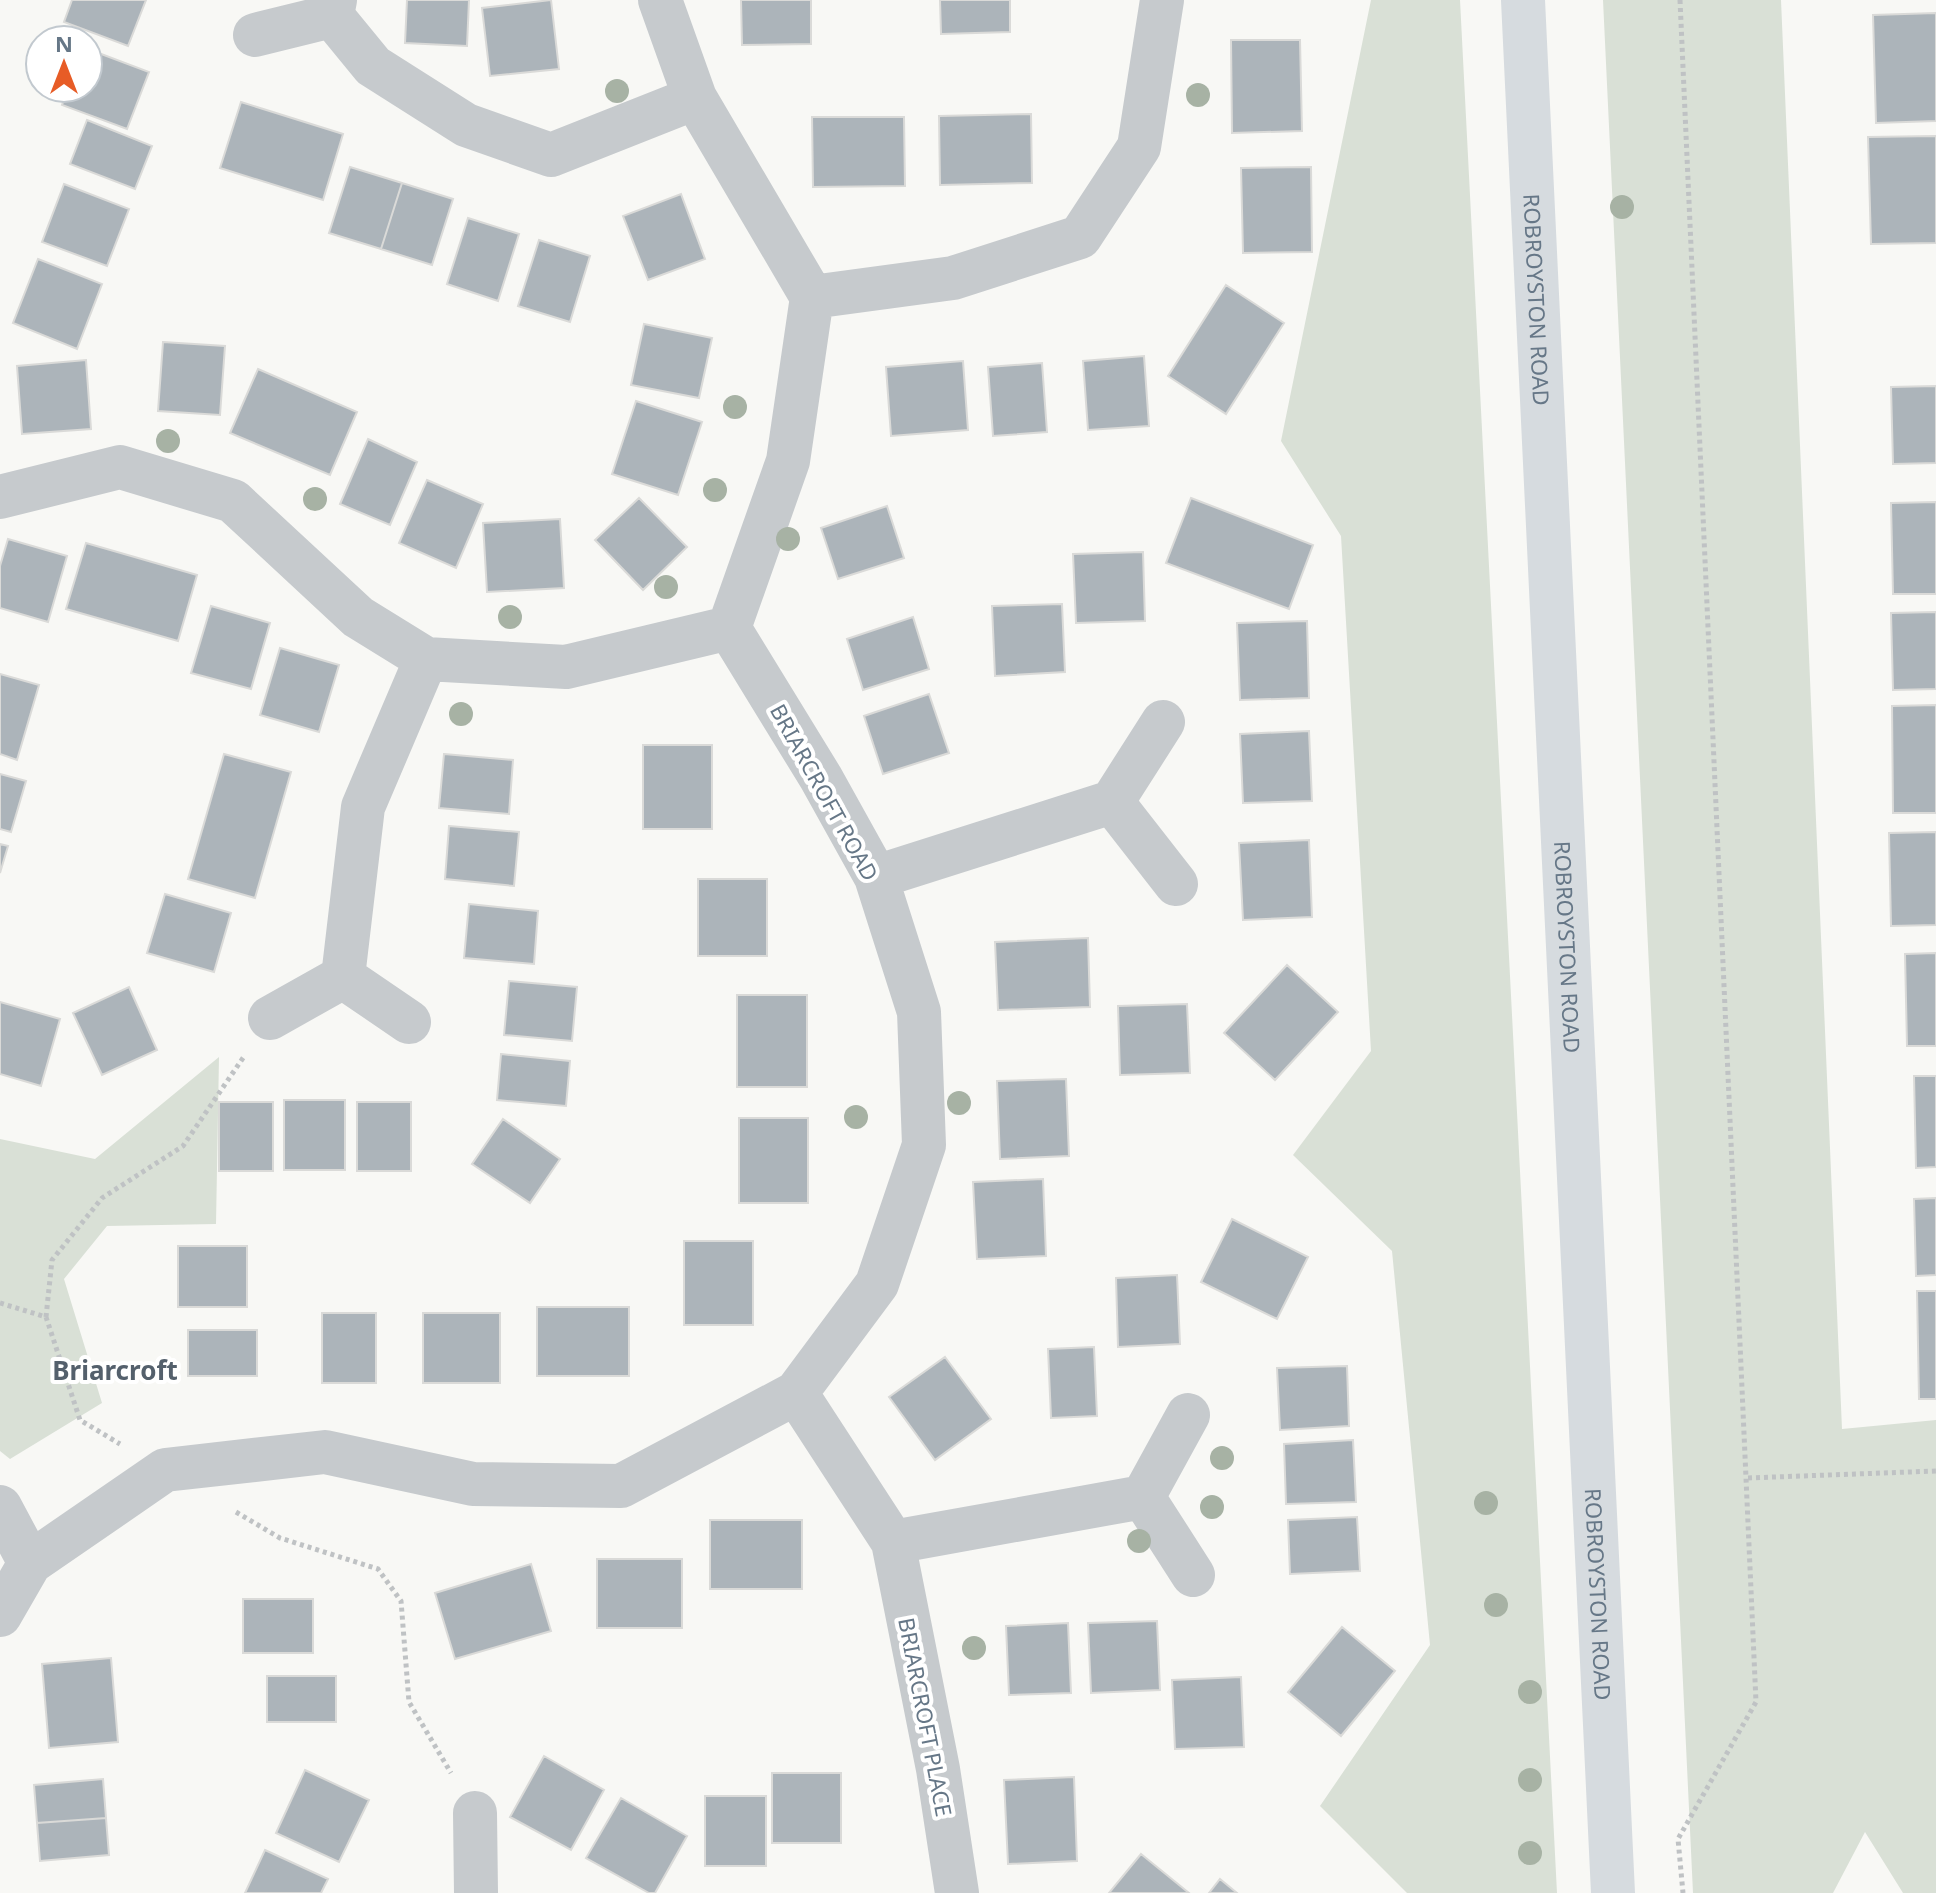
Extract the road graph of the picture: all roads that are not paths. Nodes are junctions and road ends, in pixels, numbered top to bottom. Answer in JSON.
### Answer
{"nodes":[{"id":1,"x":660,"y":0,"type":"edge"},
{"id":2,"x":1162,"y":0,"type":"edge"},
{"id":3,"x":1523,"y":0,"type":"edge"},
{"id":4,"x":334,"y":8,"type":"edge"},
{"id":5,"x":255,"y":35,"type":"dead end"},
{"id":6,"x":695,"y":98,"type":"junction"},
{"id":7,"x":812,"y":297,"type":"junction"},
{"id":8,"x":0,"y":497,"type":"edge"},
{"id":9,"x":729,"y":628,"type":"junction"},
{"id":10,"x":426,"y":659,"type":"junction"},
{"id":11,"x":1163,"y":722,"type":"dead end"},
{"id":12,"x":1112,"y":802,"type":"junction"},
{"id":13,"x":876,"y":877,"type":"junction"},
{"id":14,"x":1176,"y":884,"type":"dead end"},
{"id":15,"x":343,"y":977,"type":"junction"},
{"id":16,"x":270,"y":1018,"type":"road end"},
{"id":17,"x":409,"y":1022,"type":"dead end"},
{"id":18,"x":796,"y":1393,"type":"junction"},
{"id":19,"x":1188,"y":1415,"type":"dead end"},
{"id":20,"x":1143,"y":1497,"type":"junction"},
{"id":21,"x":0,"y":1507,"type":"edge"},
{"id":22,"x":893,"y":1542,"type":"junction"},
{"id":23,"x":30,"y":1563,"type":"junction"},
{"id":24,"x":1193,"y":1575,"type":"dead end"},
{"id":25,"x":0,"y":1615,"type":"edge"},
{"id":26,"x":475,"y":1813,"type":"road end"},
{"id":27,"x":476,"y":1893,"type":"edge"},
{"id":28,"x":957,"y":1893,"type":"edge"},
{"id":29,"x":1613,"y":1893,"type":"edge"}],
"edges":[{"from":1,"to":6,"type":"street"},
{"from":2,"to":7,"type":"street"},
{"from":3,"to":29,"type":"main road","name":"ROBROYSTON ROAD"},
{"from":4,"to":5,"type":"street"},
{"from":4,"to":6,"type":"street"},
{"from":6,"to":7,"type":"street"},
{"from":7,"to":9,"type":"street"},
{"from":8,"to":10,"type":"street"},
{"from":9,"to":10,"type":"street"},
{"from":9,"to":13,"type":"street","name":"BRIARCROFT ROAD"},
{"from":10,"to":15,"type":"street"},
{"from":11,"to":12,"type":"street"},
{"from":12,"to":13,"type":"street"},
{"from":12,"to":14,"type":"street"},
{"from":13,"to":18,"type":"street","name":"BRIARCROFT ROAD"},
{"from":15,"to":16,"type":"street"},
{"from":15,"to":17,"type":"street"},
{"from":18,"to":22,"type":"street","name":"BRIARCROFT PLACE"},
{"from":18,"to":23,"type":"street","name":"BRIARCROFT ROAD"},
{"from":19,"to":20,"type":"street"},
{"from":20,"to":22,"type":"street"},
{"from":20,"to":24,"type":"street"},
{"from":21,"to":23,"type":"street"},
{"from":22,"to":28,"type":"street","name":"BRIARCROFT PLACE"},
{"from":23,"to":25,"type":"street","name":"BRIARCROFT ROAD"},
{"from":26,"to":27,"type":"street"}]}
